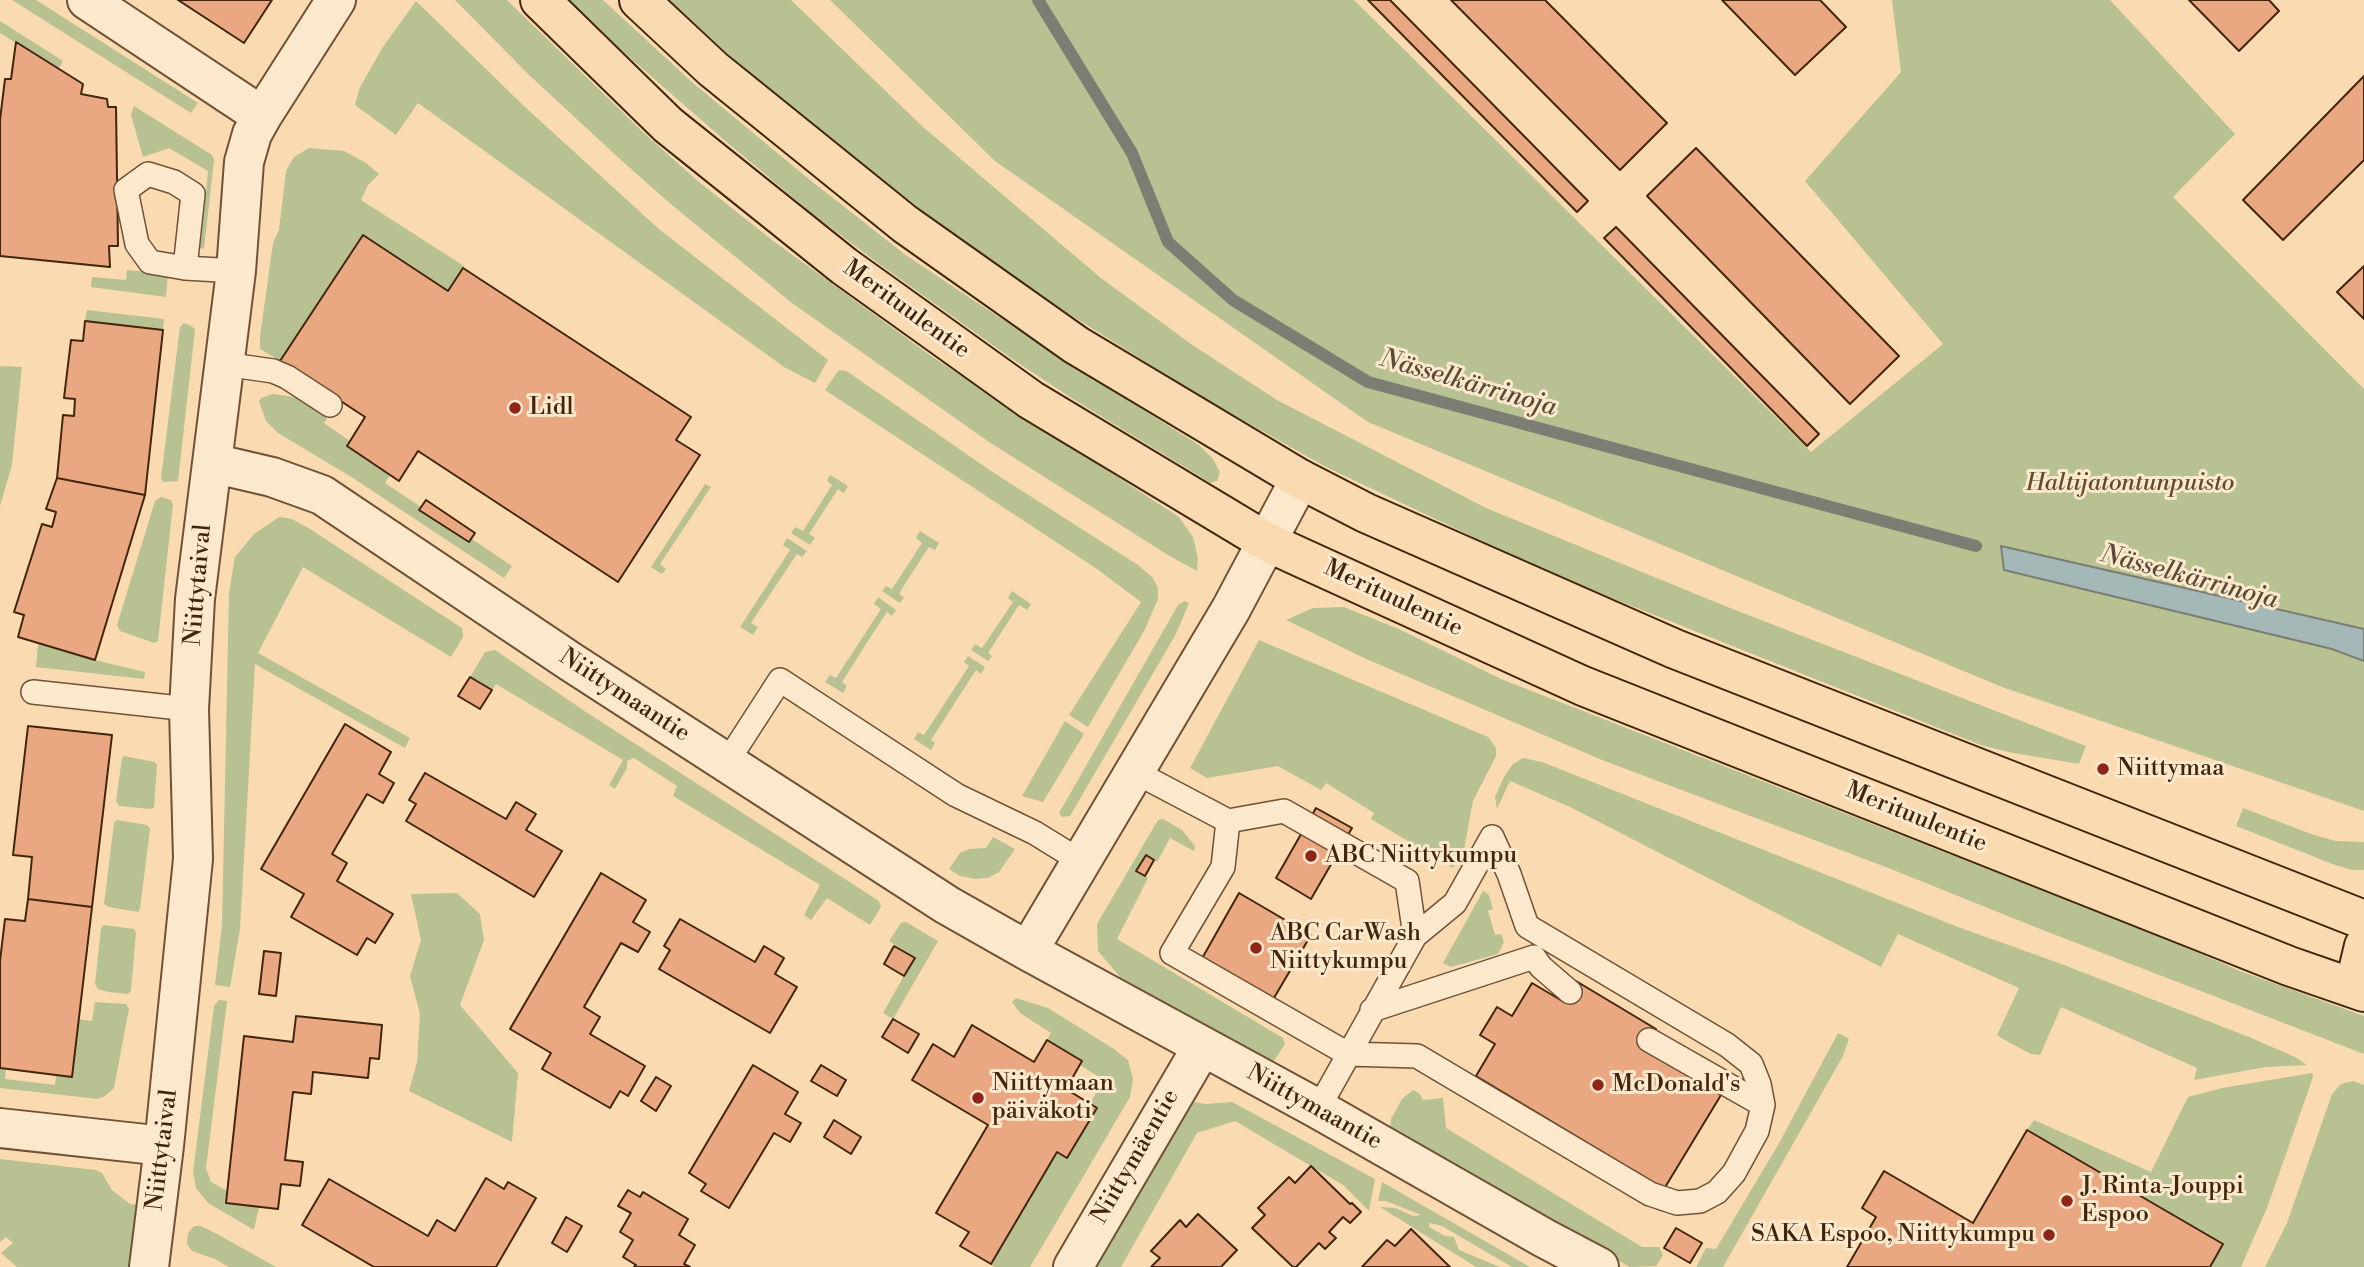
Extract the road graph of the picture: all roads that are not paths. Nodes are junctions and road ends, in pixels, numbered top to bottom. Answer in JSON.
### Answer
{"nodes":[{"id":1,"x":336,"y":0,"type":"edge"},
{"id":2,"x":540,"y":0,"type":"edge"},
{"id":3,"x":639,"y":0,"type":"edge"},
{"id":4,"x":101,"y":4,"type":"edge"},
{"id":5,"x":262,"y":116,"type":"junction"},
{"id":6,"x":185,"y":268,"type":"dead end"},
{"id":7,"x":236,"y":271,"type":"junction"},
{"id":8,"x":224,"y":364,"type":"junction"},
{"id":9,"x":330,"y":405,"type":"dead end"},
{"id":10,"x":212,"y":463,"type":"junction"},
{"id":11,"x":1300,"y":479,"type":"junction"},
{"id":12,"x":1268,"y":542,"type":"junction"},
{"id":13,"x":33,"y":692,"type":"dead end"},
{"id":14,"x":189,"y":709,"type":"junction"},
{"id":15,"x":727,"y":762,"type":"junction"},
{"id":16,"x":1135,"y":772,"type":"junction"},
{"id":17,"x":1228,"y":821,"type":"junction"},
{"id":18,"x":1082,"y":862,"type":"junction"},
{"id":19,"x":2364,"y":920,"type":"edge"},
{"id":20,"x":1527,"y":926,"type":"junction"},
{"id":21,"x":1415,"y":936,"type":"junction"},
{"id":22,"x":2364,"y":946,"type":"edge"},
{"id":23,"x":1027,"y":951,"type":"junction"},
{"id":24,"x":1534,"y":957,"type":"junction"},
{"id":25,"x":2361,"y":987,"type":"edge"},
{"id":26,"x":1570,"y":992,"type":"dead end"},
{"id":27,"x":1372,"y":1010,"type":"junction"},
{"id":28,"x":1649,"y":1040,"type":"dead end"},
{"id":29,"x":1202,"y":1047,"type":"junction"},
{"id":30,"x":1348,"y":1054,"type":"junction"},
{"id":31,"x":1763,"y":1105,"type":"junction"},
{"id":32,"x":1318,"y":1109,"type":"junction"},
{"id":33,"x":0,"y":1128,"type":"edge"},
{"id":34,"x":164,"y":1146,"type":"junction"},
{"id":35,"x":153,"y":1266,"type":"edge"},
{"id":36,"x":1073,"y":1267,"type":"edge"},
{"id":37,"x":1599,"y":1267,"type":"edge"}],
"edges":[{"from":1,"to":5,"type":"street","name":"Niittytaival"},
{"from":2,"to":12,"type":"main road","name":"Merituulentie"},
{"from":3,"to":11,"type":"main road"},
{"from":4,"to":5,"type":"street"},
{"from":5,"to":7,"type":"street","name":"Niittytaival"},
{"from":6,"to":7,"type":"lane"},
{"from":7,"to":8,"type":"street","name":"Niittytaival"},
{"from":8,"to":9,"type":"lane"},
{"from":8,"to":10,"type":"street","name":"Niittytaival"},
{"from":10,"to":14,"type":"street","name":"Niittytaival"},
{"from":10,"to":15,"type":"street","name":"Niittymaantie"},
{"from":11,"to":12,"type":"street"},
{"from":11,"to":19,"type":"main road"},
{"from":12,"to":16,"type":"street"},
{"from":12,"to":25,"type":"main road","name":"Merituulentie"},
{"from":13,"to":14,"type":"lane"},
{"from":14,"to":34,"type":"street","name":"Niittytaival"},
{"from":15,"to":18,"type":"lane"},
{"from":15,"to":23,"type":"street","name":"Niittymaantie"},
{"from":16,"to":17,"type":"lane"},
{"from":16,"to":18,"type":"street"},
{"from":17,"to":21,"type":"lane"},
{"from":17,"to":30,"type":"lane"},
{"from":18,"to":23,"type":"street"},
{"from":20,"to":21,"type":"lane"},
{"from":20,"to":24,"type":"lane"},
{"from":20,"to":31,"type":"lane"},
{"from":21,"to":27,"type":"lane"},
{"from":22,"to":25,"type":"main road"},
{"from":23,"to":29,"type":"street","name":"Niittymaantie"},
{"from":24,"to":26,"type":"lane"},
{"from":24,"to":27,"type":"lane"},
{"from":27,"to":30,"type":"lane"},
{"from":28,"to":31,"type":"lane"},
{"from":29,"to":32,"type":"street","name":"Niittymaantie"},
{"from":29,"to":36,"type":"street","name":"Niittymäentie"},
{"from":30,"to":31,"type":"lane"},
{"from":30,"to":32,"type":"lane"},
{"from":32,"to":37,"type":"street","name":"Niittymaantie"},
{"from":33,"to":34,"type":"street"},
{"from":34,"to":35,"type":"street","name":"Niittytaival"}]}
